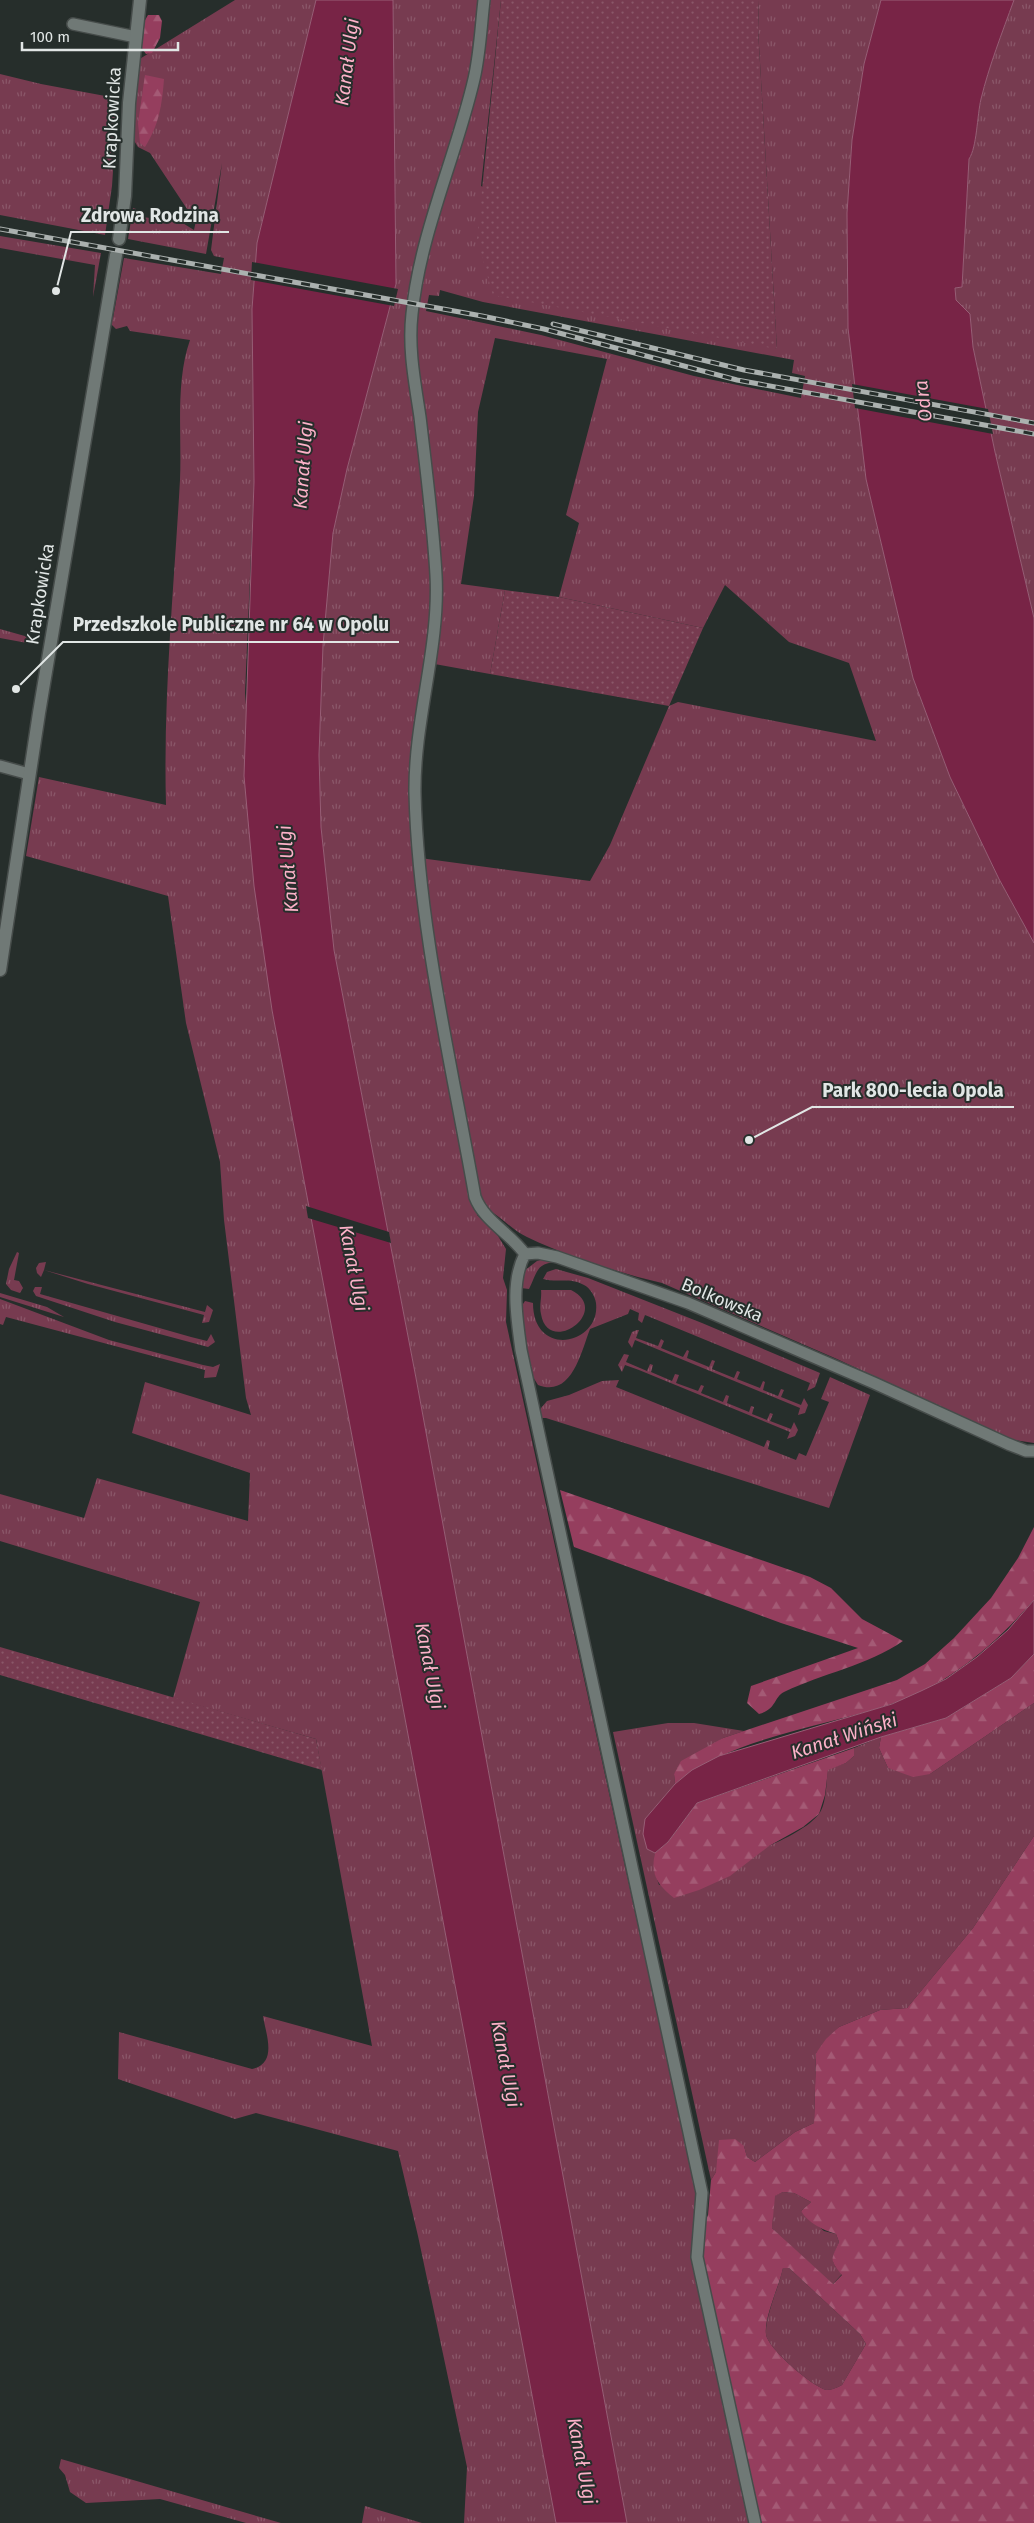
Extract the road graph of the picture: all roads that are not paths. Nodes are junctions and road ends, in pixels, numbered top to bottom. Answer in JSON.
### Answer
{"nodes":[{"id":1,"x":140,"y":0,"type":"edge"},
{"id":2,"x":484,"y":0,"type":"edge"},
{"id":3,"x":74,"y":24,"type":"dead end"},
{"id":4,"x":136,"y":37,"type":"junction"},
{"id":5,"x":119,"y":239,"type":"dead end"},
{"id":6,"x":116,"y":255,"type":"dead end"},
{"id":7,"x":0,"y":766,"type":"edge"},
{"id":8,"x":29,"y":774,"type":"junction"},
{"id":9,"x":0,"y":970,"type":"edge"},
{"id":10,"x":525,"y":1254,"type":"junction"},
{"id":11,"x":1034,"y":1452,"type":"edge"},
{"id":12,"x":755,"y":2523,"type":"edge"}],
"edges":[{"from":1,"to":4,"type":"street","name":"Krapkowicka"},
{"from":2,"to":10,"type":"street"},
{"from":3,"to":4,"type":"street"},
{"from":4,"to":5,"type":"street","name":"Krapkowicka"},
{"from":6,"to":8,"type":"street","name":"Krapkowicka"},
{"from":7,"to":8,"type":"street"},
{"from":8,"to":9,"type":"street","name":"Krapkowicka"},
{"from":10,"to":11,"type":"street","name":"Bolkowska"},
{"from":10,"to":12,"type":"street"}]}
